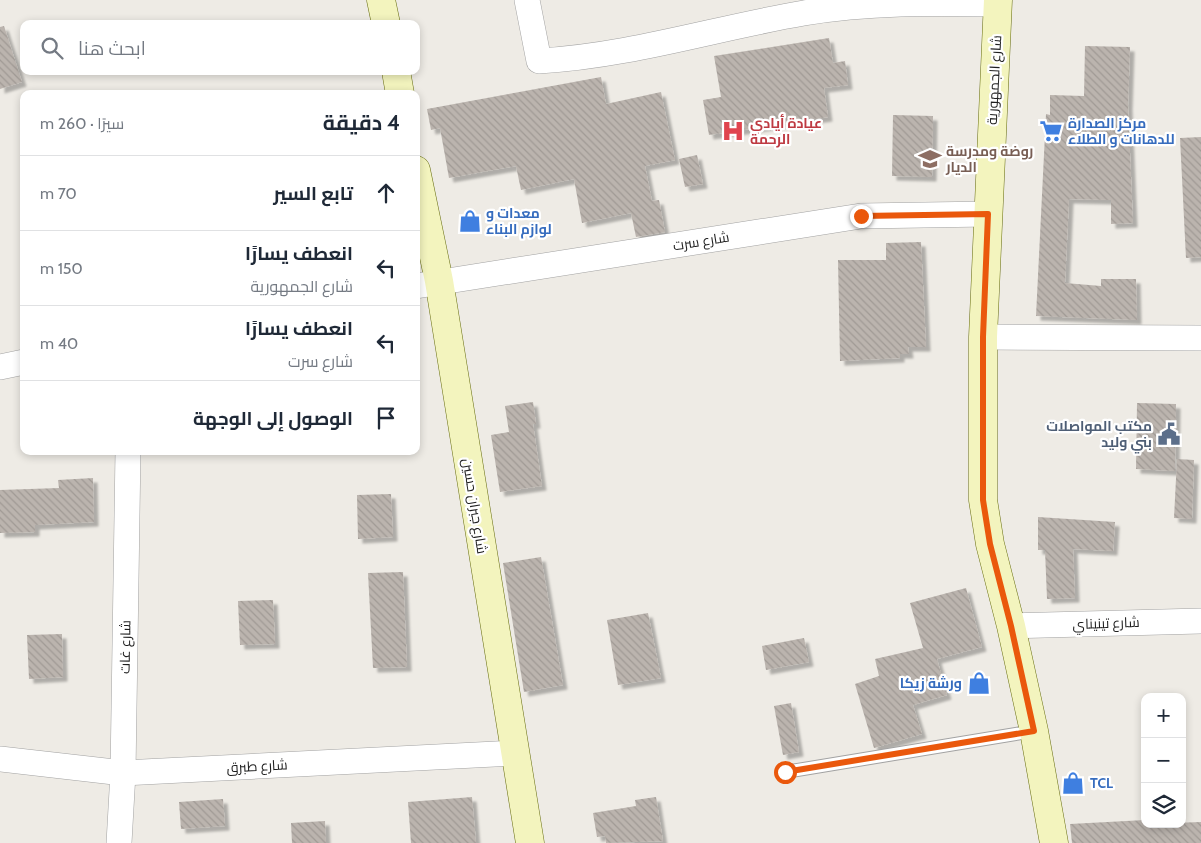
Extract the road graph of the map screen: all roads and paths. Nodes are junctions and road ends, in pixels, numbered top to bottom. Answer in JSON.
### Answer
{"nodes":[{"id":1,"x":381,"y":0,"type":"edge"},
{"id":2,"x":528,"y":0,"type":"edge"},
{"id":3,"x":998,"y":2,"type":"edge"},
{"id":4,"x":385,"y":20,"type":"edge"},
{"id":5,"x":397,"y":75,"type":"edge"},
{"id":6,"x":399,"y":90,"type":"edge"},
{"id":7,"x":420,"y":208,"type":"edge"},
{"id":8,"x":988,"y":214,"type":"junction"},
{"id":9,"x":428,"y":284,"type":"edge"},
{"id":10,"x":983,"y":337,"type":"junction"},
{"id":11,"x":1201,"y":338,"type":"edge"},
{"id":12,"x":20,"y":363,"type":"edge"},
{"id":13,"x":0,"y":367,"type":"edge"},
{"id":14,"x":128,"y":455,"type":"edge"},
{"id":15,"x":1201,"y":621,"type":"edge"},
{"id":16,"x":1011,"y":626,"type":"junction"},
{"id":17,"x":1034,"y":731,"type":"junction"},
{"id":18,"x":515,"y":753,"type":"junction"},
{"id":19,"x":0,"y":759,"type":"edge"},
{"id":20,"x":785,"y":772,"type":"dead end"},
{"id":21,"x":123,"y":774,"type":"junction"},
{"id":22,"x":119,"y":843,"type":"edge"},
{"id":23,"x":530,"y":843,"type":"edge"},
{"id":24,"x":1054,"y":843,"type":"edge"}],
"edges":[{"from":1,"to":4,"type":"main road"},
{"from":2,"to":3,"type":"street"},
{"from":3,"to":8,"type":"main road","name":"شارع الجمهورية"},
{"from":5,"to":6,"type":"main road"},
{"from":7,"to":9,"type":"main road","name":"شارع جبران حسين"},
{"from":8,"to":9,"type":"street","name":"شارع سرت"},
{"from":8,"to":10,"type":"main road","name":"شارع الجمهورية"},
{"from":9,"to":18,"type":"main road","name":"شارع جبران حسين"},
{"from":10,"to":11,"type":"street"},
{"from":10,"to":16,"type":"main road","name":"شارع الجمهورية"},
{"from":12,"to":13,"type":"street"},
{"from":14,"to":21,"type":"street","name":"شارع غات"},
{"from":15,"to":16,"type":"street","name":"شارع تينيناي"},
{"from":16,"to":17,"type":"main road","name":"شارع الجمهورية"},
{"from":17,"to":20,"type":"lane"},
{"from":17,"to":24,"type":"main road","name":"شارع الجمهورية"},
{"from":18,"to":21,"type":"street","name":"شارع طبرق"},
{"from":18,"to":23,"type":"main road","name":"شارع جبران حسين"},
{"from":19,"to":21,"type":"street","name":"شارع طبرق"},
{"from":21,"to":22,"type":"street","name":"شارع غات"}]}
